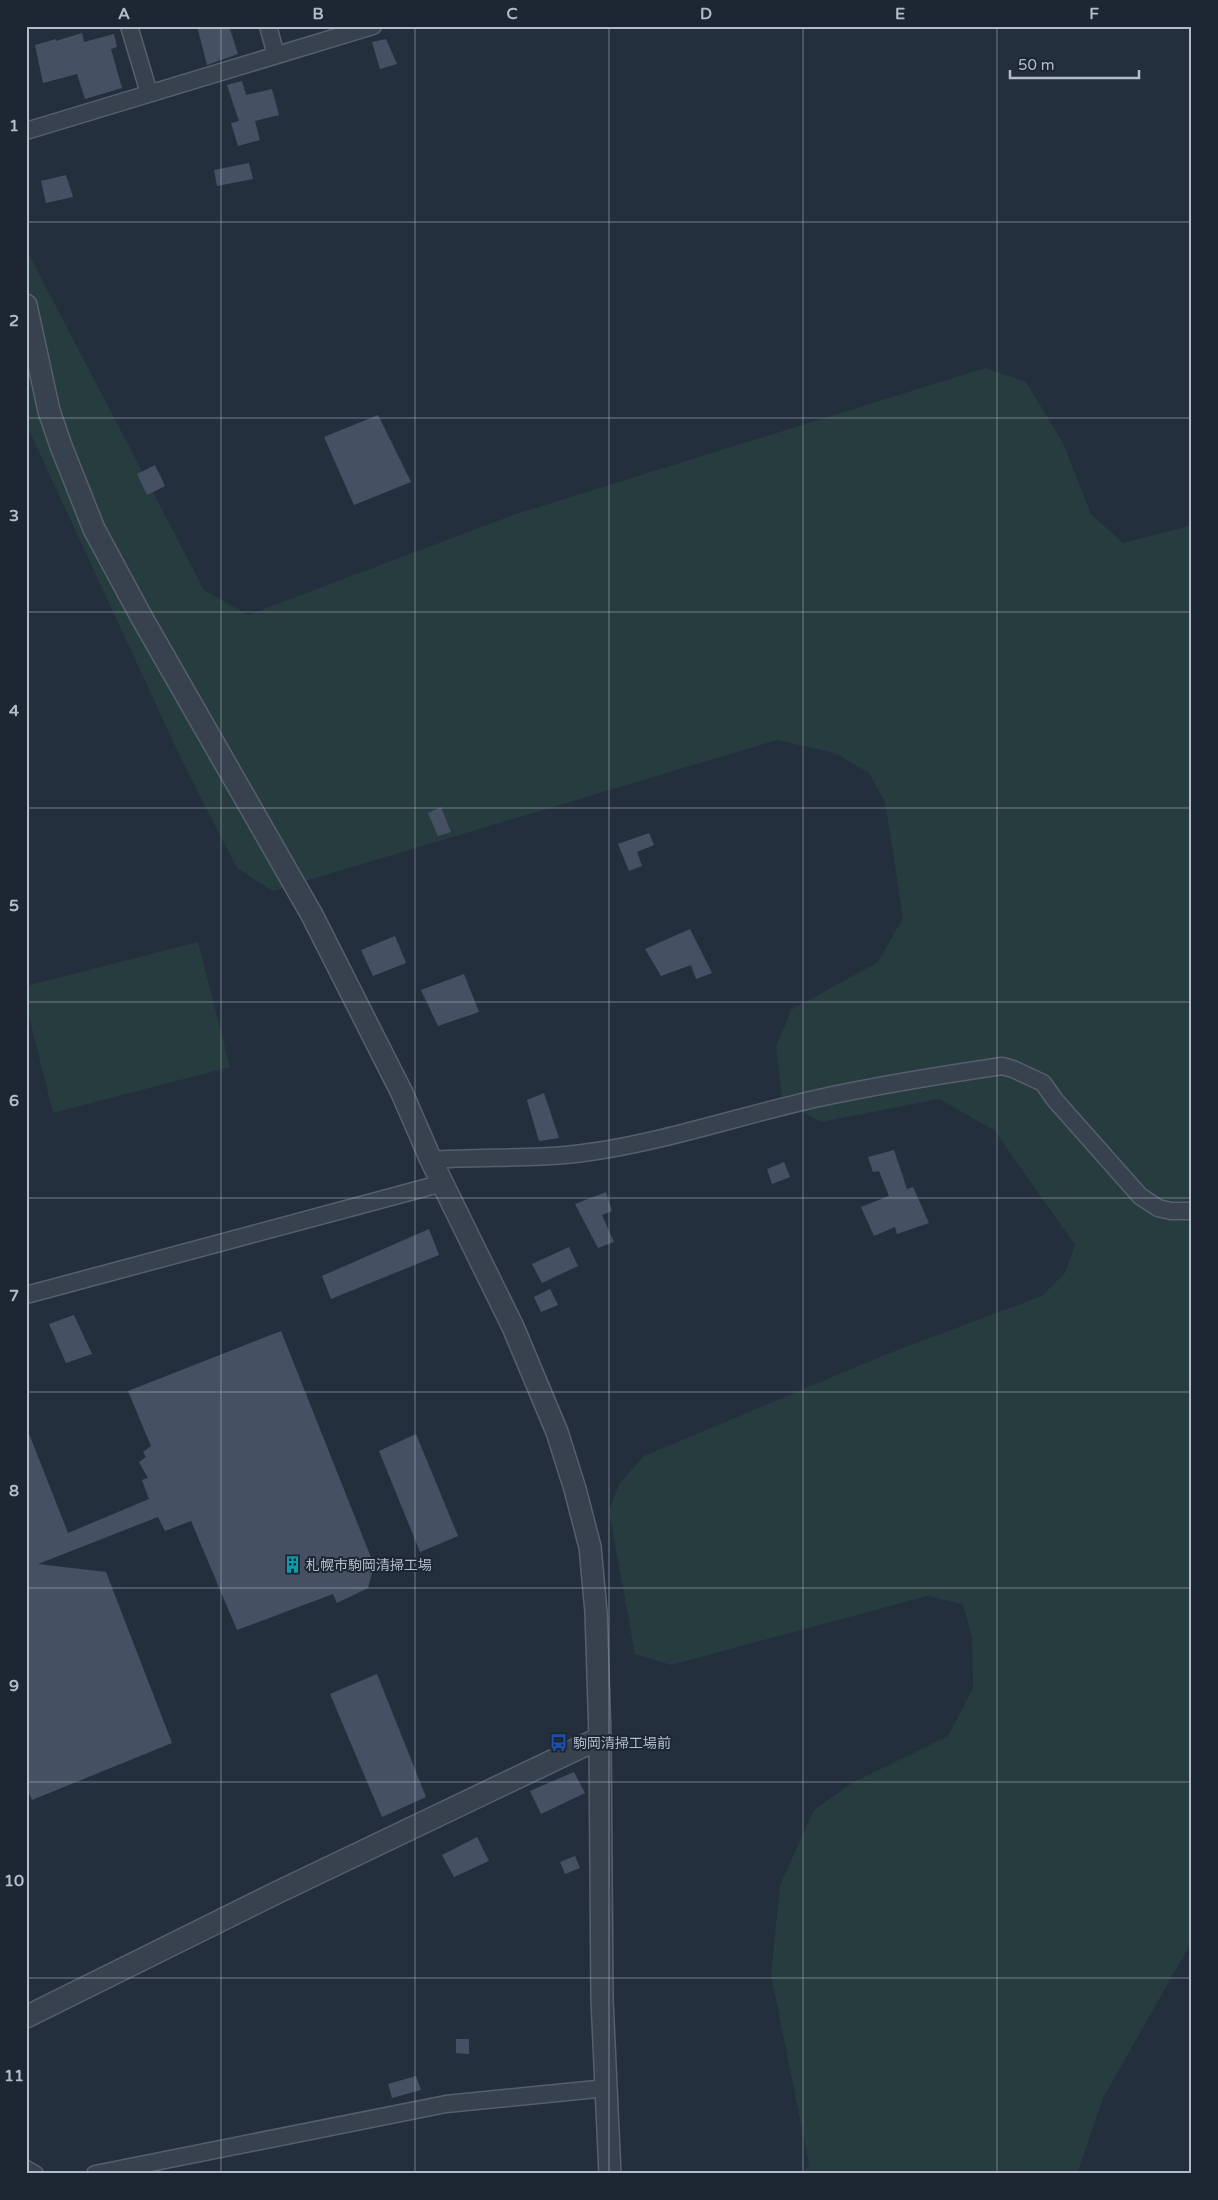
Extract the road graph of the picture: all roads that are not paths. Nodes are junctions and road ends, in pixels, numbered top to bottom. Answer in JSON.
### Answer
{"nodes":[{"id":1,"x":129,"y":26,"type":"edge"},
{"id":2,"x":268,"y":26,"type":"edge"},
{"id":3,"x":373,"y":26,"type":"edge"},
{"id":4,"x":276,"y":55,"type":"junction"},
{"id":5,"x":149,"y":93,"type":"junction"},
{"id":6,"x":26,"y":131,"type":"edge"},
{"id":7,"x":26,"y":306,"type":"edge"},
{"id":8,"x":431,"y":1160,"type":"junction"},
{"id":9,"x":443,"y":1183,"type":"junction"},
{"id":10,"x":1192,"y":1211,"type":"edge"},
{"id":11,"x":26,"y":1295,"type":"edge"},
{"id":12,"x":600,"y":1738,"type":"junction"},
{"id":13,"x":26,"y":2017,"type":"edge"},
{"id":14,"x":607,"y":2088,"type":"junction"},
{"id":15,"x":26,"y":2169,"type":"edge"},
{"id":16,"x":35,"y":2174,"type":"edge"},
{"id":17,"x":96,"y":2174,"type":"edge"},
{"id":18,"x":610,"y":2174,"type":"edge"}],
"edges":[{"from":1,"to":5,"type":"street"},
{"from":2,"to":4,"type":"street"},
{"from":3,"to":4,"type":"street"},
{"from":4,"to":5,"type":"street"},
{"from":5,"to":6,"type":"street"},
{"from":7,"to":8,"type":"street"},
{"from":8,"to":9,"type":"street"},
{"from":8,"to":10,"type":"street"},
{"from":9,"to":11,"type":"street"},
{"from":9,"to":12,"type":"street"},
{"from":12,"to":13,"type":"street"},
{"from":12,"to":14,"type":"street"},
{"from":14,"to":17,"type":"street"},
{"from":14,"to":18,"type":"street"},
{"from":15,"to":16,"type":"street"}]}
